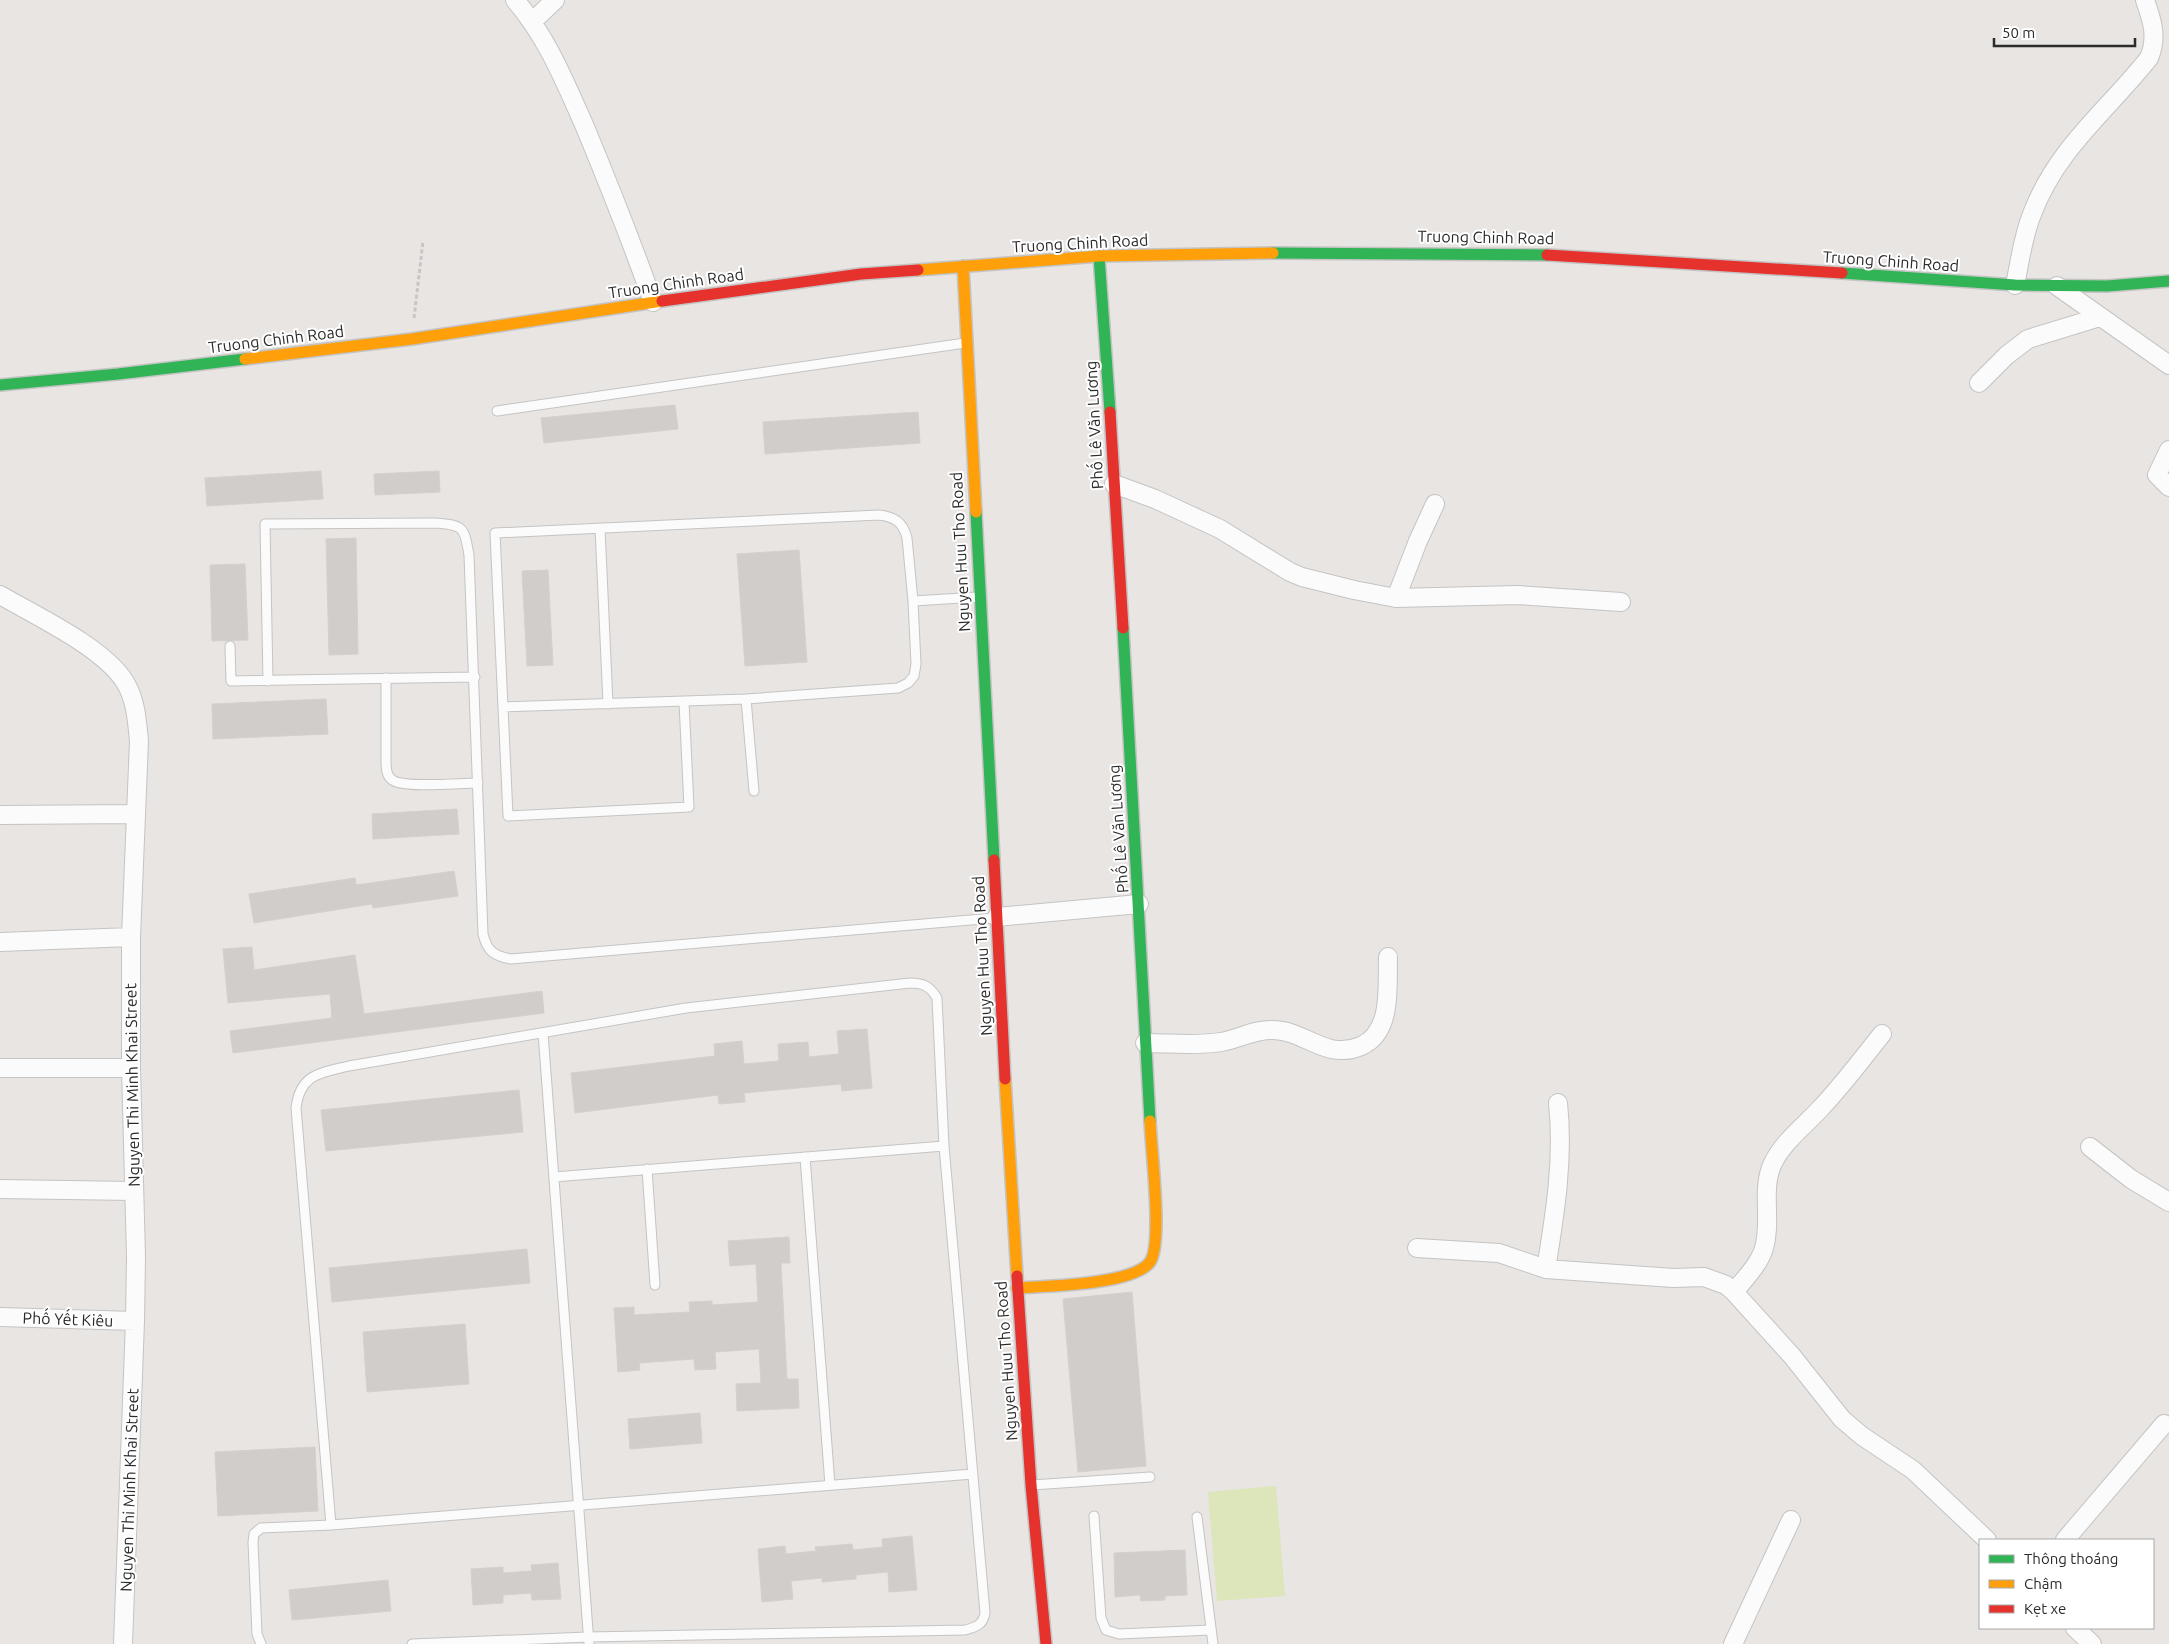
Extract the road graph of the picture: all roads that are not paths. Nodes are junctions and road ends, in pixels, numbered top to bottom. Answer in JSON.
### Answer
{"nodes":[{"id":1,"x":515,"y":0,"type":"edge"},
{"id":2,"x":555,"y":0,"type":"edge"},
{"id":3,"x":2145,"y":0,"type":"edge"},
{"id":4,"x":533,"y":21,"type":"junction"},
{"id":5,"x":1099,"y":256,"type":"junction"},
{"id":6,"x":963,"y":266,"type":"junction"},
{"id":7,"x":2169,"y":281,"type":"edge"},
{"id":8,"x":2015,"y":285,"type":"junction"},
{"id":9,"x":2057,"y":286,"type":"junction"},
{"id":10,"x":653,"y":302,"type":"junction"},
{"id":11,"x":2100,"y":317,"type":"junction"},
{"id":12,"x":966,"y":342,"type":"junction"},
{"id":13,"x":2169,"y":365,"type":"edge"},
{"id":14,"x":1978,"y":383,"type":"dead end"},
{"id":15,"x":0,"y":386,"type":"edge"},
{"id":16,"x":497,"y":411,"type":"dead end"},
{"id":17,"x":2169,"y":450,"type":"edge"},
{"id":18,"x":1114,"y":484,"type":"junction"},
{"id":19,"x":2169,"y":487,"type":"edge"},
{"id":20,"x":1435,"y":504,"type":"dead end"},
{"id":21,"x":600,"y":528,"type":"junction"},
{"id":22,"x":0,"y":596,"type":"edge"},
{"id":23,"x":979,"y":597,"type":"junction"},
{"id":24,"x":1396,"y":598,"type":"junction"},
{"id":25,"x":913,"y":601,"type":"junction"},
{"id":26,"x":1621,"y":602,"type":"dead end"},
{"id":27,"x":230,"y":646,"type":"dead end"},
{"id":28,"x":475,"y":677,"type":"junction"},
{"id":29,"x":386,"y":678,"type":"junction"},
{"id":30,"x":268,"y":681,"type":"junction"},
{"id":31,"x":746,"y":699,"type":"junction"},
{"id":32,"x":684,"y":702,"type":"junction"},
{"id":33,"x":608,"y":704,"type":"junction"},
{"id":34,"x":503,"y":707,"type":"junction"},
{"id":35,"x":478,"y":783,"type":"junction"},
{"id":36,"x":754,"y":791,"type":"dead end"},
{"id":37,"x":136,"y":814,"type":"junction"},
{"id":38,"x":0,"y":815,"type":"edge"},
{"id":39,"x":1139,"y":904,"type":"junction"},
{"id":40,"x":997,"y":917,"type":"junction"},
{"id":41,"x":131,"y":938,"type":"junction"},
{"id":42,"x":0,"y":942,"type":"edge"},
{"id":43,"x":1388,"y":957,"type":"dead end"},
{"id":44,"x":543,"y":1033,"type":"junction"},
{"id":45,"x":1882,"y":1034,"type":"dead end"},
{"id":46,"x":1145,"y":1043,"type":"junction"},
{"id":47,"x":0,"y":1068,"type":"edge"},
{"id":48,"x":131,"y":1068,"type":"junction"},
{"id":49,"x":1558,"y":1103,"type":"dead end"},
{"id":50,"x":944,"y":1146,"type":"junction"},
{"id":51,"x":2090,"y":1147,"type":"dead end"},
{"id":52,"x":806,"y":1157,"type":"junction"},
{"id":53,"x":647,"y":1169,"type":"junction"},
{"id":54,"x":554,"y":1177,"type":"junction"},
{"id":55,"x":0,"y":1189,"type":"edge"},
{"id":56,"x":133,"y":1191,"type":"junction"},
{"id":57,"x":2169,"y":1202,"type":"edge"},
{"id":58,"x":1417,"y":1248,"type":"dead end"},
{"id":59,"x":1546,"y":1269,"type":"junction"},
{"id":60,"x":655,"y":1285,"type":"dead end"},
{"id":61,"x":1017,"y":1288,"type":"junction"},
{"id":62,"x":1734,"y":1292,"type":"junction"},
{"id":63,"x":0,"y":1317,"type":"edge"},
{"id":64,"x":136,"y":1321,"type":"junction"},
{"id":65,"x":2164,"y":1424,"type":"dead end"},
{"id":66,"x":973,"y":1474,"type":"junction"},
{"id":67,"x":1150,"y":1477,"type":"dead end"},
{"id":68,"x":830,"y":1485,"type":"junction"},
{"id":69,"x":1032,"y":1485,"type":"junction"},
{"id":70,"x":579,"y":1505,"type":"junction"},
{"id":71,"x":1094,"y":1516,"type":"dead end"},
{"id":72,"x":1197,"y":1517,"type":"dead end"},
{"id":73,"x":1791,"y":1520,"type":"dead end"},
{"id":74,"x":331,"y":1525,"type":"junction"},
{"id":75,"x":1986,"y":1539,"type":"edge"},
{"id":76,"x":2066,"y":1539,"type":"edge"},
{"id":77,"x":2076,"y":1629,"type":"edge"},
{"id":78,"x":1211,"y":1630,"type":"junction"},
{"id":79,"x":589,"y":1641,"type":"edge"},
{"id":80,"x":122,"y":1644,"type":"edge"},
{"id":81,"x":261,"y":1644,"type":"edge"},
{"id":82,"x":412,"y":1644,"type":"edge"},
{"id":83,"x":1046,"y":1644,"type":"edge"},
{"id":84,"x":1213,"y":1644,"type":"edge"},
{"id":85,"x":1733,"y":1644,"type":"edge"},
{"id":86,"x":2092,"y":1644,"type":"edge"}],
"edges":[{"from":1,"to":4,"type":"street"},
{"from":2,"to":4,"type":"street"},
{"from":3,"to":8,"type":"street"},
{"from":4,"to":10,"type":"street"},
{"from":5,"to":6,"type":"street","name":"Truong Chinh Road"},
{"from":5,"to":8,"type":"street","name":"Truong Chinh Road"},
{"from":5,"to":18,"type":"street","name":"Phố Lê Văn Lương"},
{"from":6,"to":10,"type":"street","name":"Truong Chinh Road"},
{"from":6,"to":12,"type":"street","name":"Nguyen Huu Tho Road"},
{"from":7,"to":9,"type":"street","name":"Truong Chinh Road"},
{"from":8,"to":9,"type":"street","name":"Truong Chinh Road"},
{"from":9,"to":11,"type":"street"},
{"from":10,"to":15,"type":"street","name":"Truong Chinh Road"},
{"from":11,"to":13,"type":"street"},
{"from":11,"to":14,"type":"street"},
{"from":12,"to":16,"type":"lane"},
{"from":12,"to":23,"type":"street","name":"Nguyen Huu Tho Road"},
{"from":17,"to":19,"type":"street"},
{"from":18,"to":24,"type":"street"},
{"from":18,"to":39,"type":"street","name":"Phố Lê Văn Lương"},
{"from":20,"to":24,"type":"street"},
{"from":21,"to":25,"type":"lane"},
{"from":21,"to":33,"type":"lane"},
{"from":21,"to":34,"type":"lane"},
{"from":22,"to":37,"type":"street","name":"Nguyen Thi Minh Khai Street"},
{"from":23,"to":25,"type":"lane"},
{"from":23,"to":40,"type":"street","name":"Nguyen Huu Tho Road"},
{"from":24,"to":26,"type":"street"},
{"from":25,"to":31,"type":"lane"},
{"from":27,"to":30,"type":"lane"},
{"from":28,"to":29,"type":"lane"},
{"from":28,"to":30,"type":"lane"},
{"from":28,"to":35,"type":"lane"},
{"from":29,"to":30,"type":"lane"},
{"from":29,"to":35,"type":"lane"},
{"from":31,"to":32,"type":"lane"},
{"from":31,"to":36,"type":"lane"},
{"from":32,"to":33,"type":"lane"},
{"from":32,"to":34,"type":"lane"},
{"from":33,"to":34,"type":"lane"},
{"from":35,"to":40,"type":"lane"},
{"from":37,"to":38,"type":"street"},
{"from":37,"to":41,"type":"street","name":"Nguyen Thi Minh Khai Street"},
{"from":39,"to":40,"type":"street"},
{"from":39,"to":46,"type":"street","name":"Phố Lê Văn Lương"},
{"from":40,"to":61,"type":"street","name":"Nguyen Huu Tho Road"},
{"from":41,"to":42,"type":"street"},
{"from":41,"to":48,"type":"street","name":"Nguyen Thi Minh Khai Street"},
{"from":43,"to":46,"type":"street"},
{"from":44,"to":50,"type":"lane"},
{"from":44,"to":54,"type":"lane"},
{"from":44,"to":74,"type":"lane"},
{"from":45,"to":62,"type":"street"},
{"from":46,"to":61,"type":"street","name":"Phố Lê Văn Lương"},
{"from":47,"to":48,"type":"street"},
{"from":48,"to":56,"type":"street","name":"Nguyen Thi Minh Khai Street"},
{"from":49,"to":59,"type":"street"},
{"from":50,"to":52,"type":"lane"},
{"from":50,"to":66,"type":"lane"},
{"from":51,"to":57,"type":"street"},
{"from":52,"to":53,"type":"lane"},
{"from":52,"to":68,"type":"lane"},
{"from":53,"to":54,"type":"lane"},
{"from":53,"to":60,"type":"lane"},
{"from":54,"to":70,"type":"lane"},
{"from":55,"to":56,"type":"street"},
{"from":56,"to":64,"type":"street","name":"Nguyen Thi Minh Khai Street"},
{"from":58,"to":59,"type":"street"},
{"from":59,"to":62,"type":"street"},
{"from":61,"to":69,"type":"street","name":"Nguyen Huu Tho Road"},
{"from":62,"to":75,"type":"street"},
{"from":63,"to":64,"type":"street","name":"Phố Yết Kiêu"},
{"from":64,"to":80,"type":"street","name":"Nguyen Thi Minh Khai Street"},
{"from":65,"to":76,"type":"street"},
{"from":66,"to":68,"type":"lane"},
{"from":66,"to":79,"type":"lane"},
{"from":67,"to":69,"type":"lane"},
{"from":68,"to":70,"type":"lane"},
{"from":69,"to":83,"type":"street","name":"Nguyen Huu Tho Road"},
{"from":70,"to":74,"type":"lane"},
{"from":70,"to":79,"type":"lane"},
{"from":71,"to":78,"type":"lane"},
{"from":72,"to":78,"type":"lane"},
{"from":73,"to":85,"type":"street"},
{"from":74,"to":81,"type":"lane"},
{"from":77,"to":86,"type":"street"},
{"from":78,"to":84,"type":"lane"},
{"from":79,"to":82,"type":"lane"}]}
